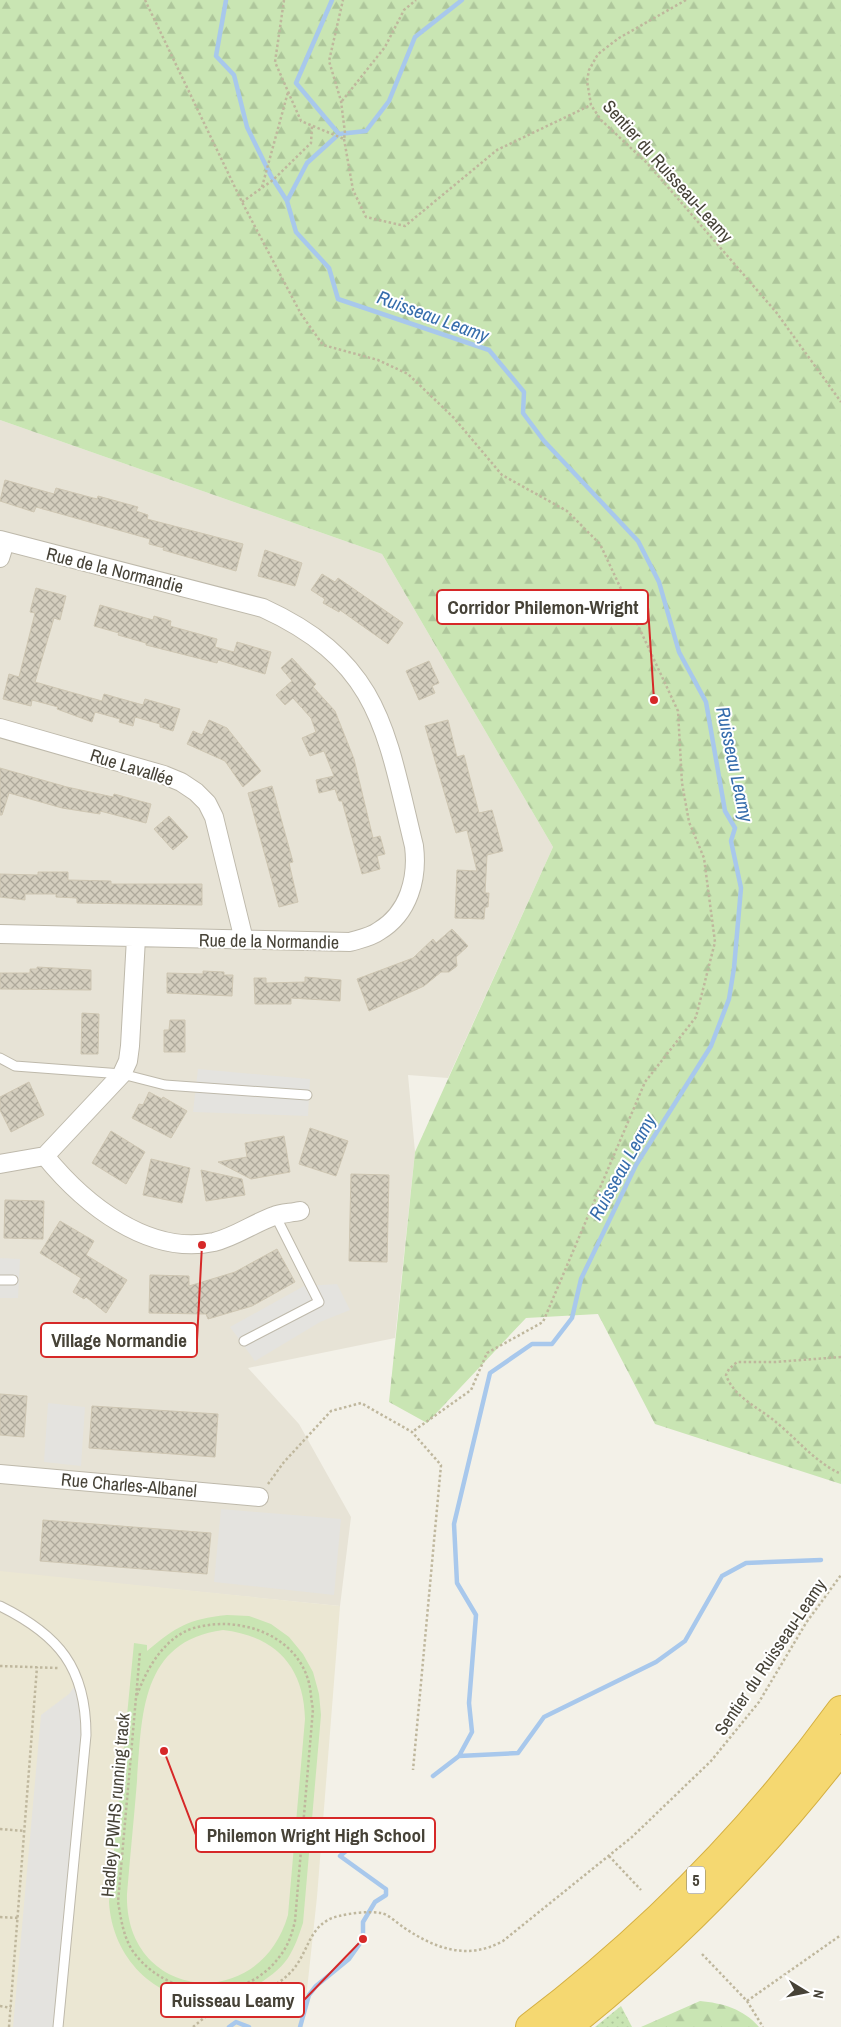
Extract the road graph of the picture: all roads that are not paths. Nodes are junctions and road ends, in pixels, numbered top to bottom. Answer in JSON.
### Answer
{"nodes":[{"id":1,"x":2,"y":547,"type":"edge"},
{"id":2,"x":0,"y":728,"type":"edge"},
{"id":3,"x":0,"y":934,"type":"edge"},
{"id":4,"x":136,"y":938,"type":"junction"},
{"id":5,"x":244,"y":940,"type":"junction"},
{"id":6,"x":0,"y":1058,"type":"edge"},
{"id":7,"x":122,"y":1074,"type":"junction"},
{"id":8,"x":307,"y":1096,"type":"dead end"},
{"id":9,"x":45,"y":1156,"type":"junction"},
{"id":10,"x":0,"y":1164,"type":"edge"},
{"id":11,"x":300,"y":1211,"type":"dead end"},
{"id":12,"x":275,"y":1215,"type":"junction"},
{"id":13,"x":0,"y":1280,"type":"edge"},
{"id":14,"x":13,"y":1280,"type":"dead end"},
{"id":15,"x":244,"y":1341,"type":"dead end"},
{"id":16,"x":0,"y":1474,"type":"edge"},
{"id":17,"x":259,"y":1497,"type":"road end"},
{"id":18,"x":0,"y":1606,"type":"edge"},
{"id":19,"x":841,"y":1710,"type":"edge"},
{"id":20,"x":841,"y":1749,"type":"edge"},
{"id":21,"x":58,"y":2027,"type":"edge"},
{"id":22,"x":530,"y":2027,"type":"edge"},
{"id":23,"x":567,"y":2027,"type":"edge"}],
"edges":[{"from":1,"to":5,"type":"street","name":"Rue de la Normandie"},
{"from":2,"to":5,"type":"street","name":"Rue Lavallée"},
{"from":3,"to":4,"type":"street","name":"Rue de la Normandie"},
{"from":4,"to":5,"type":"street","name":"Rue de la Normandie"},
{"from":4,"to":7,"type":"street"},
{"from":6,"to":7,"type":"lane"},
{"from":7,"to":8,"type":"lane"},
{"from":7,"to":9,"type":"street"},
{"from":9,"to":10,"type":"street"},
{"from":9,"to":12,"type":"street"},
{"from":11,"to":12,"type":"street"},
{"from":12,"to":15,"type":"lane"},
{"from":13,"to":14,"type":"lane"},
{"from":16,"to":17,"type":"street","name":"Rue Charles-Albanel"},
{"from":18,"to":21,"type":"lane"},
{"from":19,"to":22,"type":"highway","number":"5"},
{"from":20,"to":23,"type":"highway","number":"5"}]}
